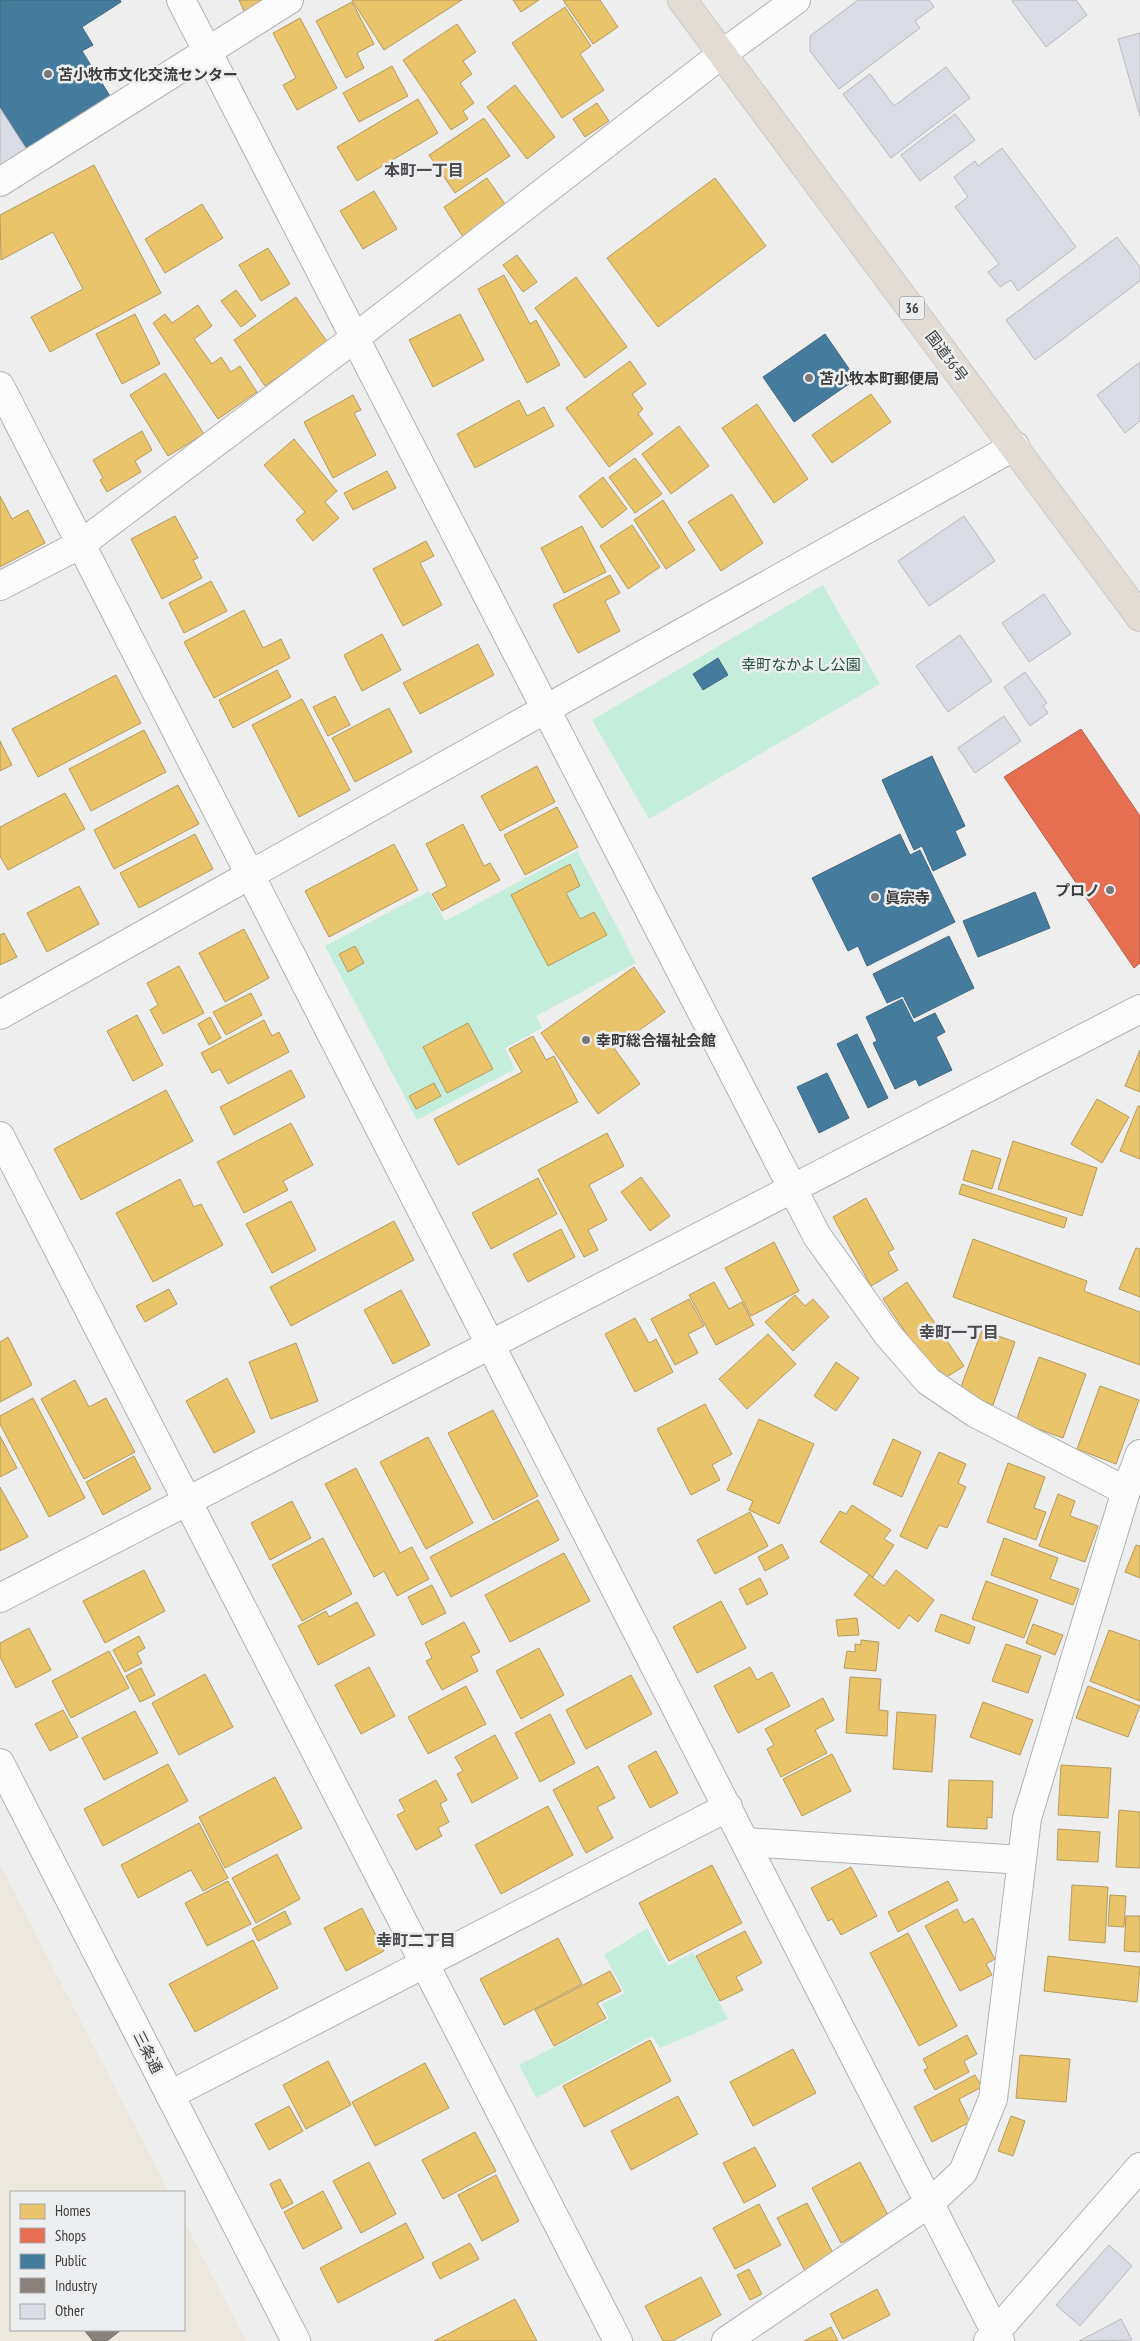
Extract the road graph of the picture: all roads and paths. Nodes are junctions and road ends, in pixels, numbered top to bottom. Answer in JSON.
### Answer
{"nodes":[{"id":1,"x":181,"y":0,"type":"edge"},
{"id":2,"x":289,"y":0,"type":"edge"},
{"id":3,"x":682,"y":0,"type":"edge"},
{"id":4,"x":796,"y":0,"type":"edge"},
{"id":5,"x":208,"y":51,"type":"junction"},
{"id":6,"x":722,"y":54,"type":"junction"},
{"id":7,"x":0,"y":182,"type":"edge"},
{"id":8,"x":356,"y":337,"type":"junction"},
{"id":9,"x":0,"y":386,"type":"edge"},
{"id":10,"x":1015,"y":446,"type":"junction"},
{"id":11,"x":81,"y":544,"type":"junction"},
{"id":12,"x":0,"y":586,"type":"edge"},
{"id":13,"x":1140,"y":617,"type":"edge"},
{"id":14,"x":547,"y":708,"type":"junction"},
{"id":15,"x":250,"y":875,"type":"junction"},
{"id":16,"x":1140,"y":1009,"type":"edge"},
{"id":17,"x":0,"y":1015,"type":"edge"},
{"id":18,"x":0,"y":1136,"type":"edge"},
{"id":19,"x":792,"y":1189,"type":"junction"},
{"id":20,"x":491,"y":1345,"type":"junction"},
{"id":21,"x":1140,"y":1454,"type":"edge"},
{"id":22,"x":1126,"y":1491,"type":"junction"},
{"id":23,"x":187,"y":1501,"type":"junction"},
{"id":24,"x":0,"y":1598,"type":"edge"},
{"id":25,"x":0,"y":1763,"type":"edge"},
{"id":26,"x":728,"y":1807,"type":"junction"},
{"id":27,"x":746,"y":1842,"type":"junction"},
{"id":28,"x":1021,"y":1860,"type":"junction"},
{"id":29,"x":424,"y":1963,"type":"junction"},
{"id":30,"x":170,"y":2095,"type":"junction"},
{"id":31,"x":1140,"y":2167,"type":"edge"},
{"id":32,"x":931,"y":2202,"type":"junction"},
{"id":33,"x":995,"y":2338,"type":"edge"},
{"id":34,"x":296,"y":2341,"type":"edge"},
{"id":35,"x":618,"y":2341,"type":"edge"},
{"id":36,"x":726,"y":2341,"type":"edge"}],
"edges":[{"from":1,"to":5,"type":"street"},
{"from":2,"to":5,"type":"street"},
{"from":3,"to":6,"type":"highway","name":"国道36号","number":"36"},
{"from":4,"to":6,"type":"street"},
{"from":5,"to":7,"type":"street"},
{"from":5,"to":8,"type":"street"},
{"from":6,"to":8,"type":"street"},
{"from":6,"to":10,"type":"highway","name":"国道36号","number":"36"},
{"from":8,"to":11,"type":"street"},
{"from":8,"to":14,"type":"street"},
{"from":9,"to":11,"type":"street"},
{"from":10,"to":13,"type":"highway","name":"国道36号","number":"36"},
{"from":10,"to":14,"type":"street"},
{"from":11,"to":12,"type":"street"},
{"from":11,"to":15,"type":"street"},
{"from":14,"to":15,"type":"street"},
{"from":14,"to":19,"type":"street"},
{"from":15,"to":17,"type":"street"},
{"from":15,"to":20,"type":"street"},
{"from":16,"to":19,"type":"street"},
{"from":18,"to":23,"type":"street"},
{"from":19,"to":20,"type":"street"},
{"from":19,"to":22,"type":"street"},
{"from":20,"to":23,"type":"street"},
{"from":20,"to":26,"type":"street"},
{"from":21,"to":22,"type":"street"},
{"from":22,"to":28,"type":"street"},
{"from":23,"to":24,"type":"street"},
{"from":23,"to":29,"type":"street"},
{"from":25,"to":30,"type":"street","name":"三条通"},
{"from":26,"to":27,"type":"street"},
{"from":26,"to":29,"type":"street"},
{"from":27,"to":28,"type":"street"},
{"from":27,"to":32,"type":"street"},
{"from":28,"to":32,"type":"street"},
{"from":29,"to":30,"type":"street"},
{"from":29,"to":35,"type":"street"},
{"from":30,"to":34,"type":"street","name":"三条通"},
{"from":31,"to":33,"type":"street"},
{"from":32,"to":33,"type":"street"},
{"from":32,"to":36,"type":"street"}]}
